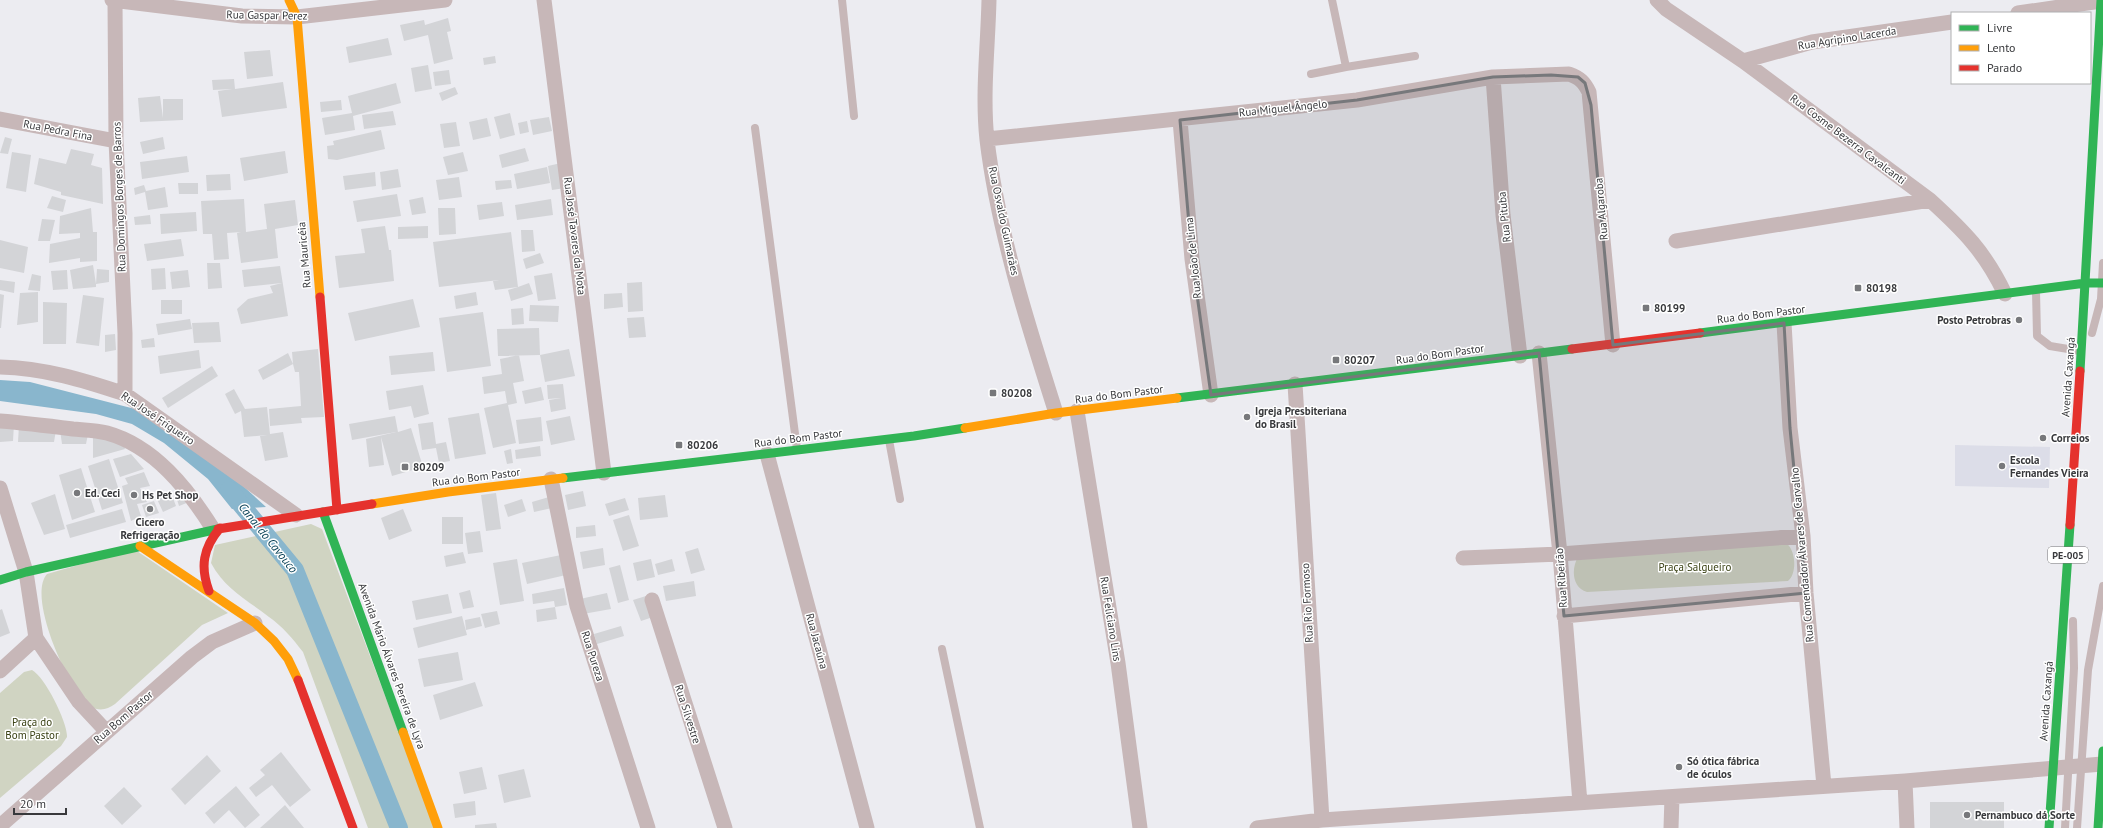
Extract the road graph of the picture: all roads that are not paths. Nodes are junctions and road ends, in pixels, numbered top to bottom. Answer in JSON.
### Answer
{"nodes":[{"id":1,"x":113,"y":0,"type":"edge"},
{"id":2,"x":289,"y":0,"type":"edge"},
{"id":3,"x":445,"y":0,"type":"edge"},
{"id":4,"x":544,"y":0,"type":"edge"},
{"id":5,"x":842,"y":0,"type":"edge"},
{"id":6,"x":988,"y":0,"type":"edge"},
{"id":7,"x":1332,"y":0,"type":"edge"},
{"id":8,"x":2101,"y":1,"type":"edge"},
{"id":9,"x":1662,"y":4,"type":"edge"},
{"id":10,"x":2025,"y":12,"type":"edge"},
{"id":11,"x":297,"y":17,"type":"junction"},
{"id":12,"x":1951,"y":22,"type":"edge"},
{"id":13,"x":1415,"y":56,"type":"dead end"},
{"id":14,"x":1743,"y":61,"type":"junction"},
{"id":15,"x":1346,"y":67,"type":"junction"},
{"id":16,"x":1311,"y":74,"type":"dead end"},
{"id":17,"x":1493,"y":77,"type":"junction"},
{"id":18,"x":1578,"y":77,"type":"joint"},
{"id":19,"x":854,"y":116,"type":"dead end"},
{"id":20,"x":0,"y":119,"type":"edge"},
{"id":21,"x":1180,"y":120,"type":"junction"},
{"id":22,"x":755,"y":128,"type":"dead end"},
{"id":23,"x":987,"y":139,"type":"junction"},
{"id":24,"x":116,"y":141,"type":"junction"},
{"id":25,"x":1930,"y":200,"type":"junction"},
{"id":26,"x":1676,"y":241,"type":"dead end"},
{"id":27,"x":2103,"y":263,"type":"edge"},
{"id":28,"x":2086,"y":283,"type":"junction"},
{"id":29,"x":2103,"y":283,"type":"edge"},
{"id":30,"x":2036,"y":290,"type":"junction"},
{"id":31,"x":2005,"y":294,"type":"junction"},
{"id":32,"x":1784,"y":323,"type":"junction"},
{"id":33,"x":1613,"y":345,"type":"junction"},
{"id":34,"x":2082,"y":352,"type":"junction"},
{"id":35,"x":1539,"y":353,"type":"junction"},
{"id":36,"x":1520,"y":356,"type":"junction"},
{"id":37,"x":0,"y":368,"type":"edge"},
{"id":38,"x":1295,"y":384,"type":"junction"},
{"id":39,"x":125,"y":394,"type":"junction"},
{"id":40,"x":1211,"y":395,"type":"junction"},
{"id":41,"x":1077,"y":411,"type":"junction"},
{"id":42,"x":1056,"y":413,"type":"junction"},
{"id":43,"x":0,"y":421,"type":"edge"},
{"id":44,"x":889,"y":439,"type":"junction"},
{"id":45,"x":797,"y":450,"type":"junction"},
{"id":46,"x":766,"y":454,"type":"junction"},
{"id":47,"x":604,"y":472,"type":"junction"},
{"id":48,"x":551,"y":479,"type":"junction"},
{"id":49,"x":0,"y":488,"type":"edge"},
{"id":50,"x":900,"y":499,"type":"dead end"},
{"id":51,"x":337,"y":510,"type":"junction"},
{"id":52,"x":323,"y":512,"type":"junction"},
{"id":53,"x":291,"y":516,"type":"junction"},
{"id":54,"x":219,"y":528,"type":"junction"},
{"id":55,"x":1803,"y":536,"type":"junction"},
{"id":56,"x":140,"y":546,"type":"junction"},
{"id":57,"x":1560,"y":554,"type":"junction"},
{"id":58,"x":1463,"y":558,"type":"dead end"},
{"id":59,"x":26,"y":572,"type":"junction"},
{"id":60,"x":0,"y":580,"type":"edge"},
{"id":61,"x":2103,"y":586,"type":"edge"},
{"id":62,"x":209,"y":591,"type":"junction"},
{"id":63,"x":1806,"y":593,"type":"junction"},
{"id":64,"x":652,"y":600,"type":"dead end"},
{"id":65,"x":1564,"y":616,"type":"junction"},
{"id":66,"x":255,"y":623,"type":"junction"},
{"id":67,"x":36,"y":638,"type":"junction"},
{"id":68,"x":942,"y":649,"type":"dead end"},
{"id":69,"x":0,"y":671,"type":"edge"},
{"id":70,"x":106,"y":731,"type":"junction"},
{"id":71,"x":2103,"y":760,"type":"edge"},
{"id":72,"x":2053,"y":769,"type":"junction"},
{"id":73,"x":1905,"y":781,"type":"junction"},
{"id":74,"x":1824,"y":786,"type":"junction"},
{"id":75,"x":1672,"y":797,"type":"junction"},
{"id":76,"x":1580,"y":803,"type":"junction"},
{"id":77,"x":1322,"y":820,"type":"junction"},
{"id":78,"x":0,"y":826,"type":"edge"},
{"id":79,"x":1267,"y":827,"type":"edge"},
{"id":80,"x":353,"y":828,"type":"edge"},
{"id":81,"x":438,"y":828,"type":"edge"},
{"id":82,"x":648,"y":828,"type":"edge"},
{"id":83,"x":725,"y":828,"type":"edge"},
{"id":84,"x":868,"y":828,"type":"edge"},
{"id":85,"x":980,"y":828,"type":"edge"},
{"id":86,"x":1140,"y":828,"type":"edge"},
{"id":87,"x":1671,"y":828,"type":"edge"},
{"id":88,"x":1907,"y":828,"type":"edge"},
{"id":89,"x":2049,"y":828,"type":"edge"},
{"id":90,"x":2065,"y":828,"type":"edge"},
{"id":91,"x":2077,"y":828,"type":"edge"},
{"id":92,"x":2098,"y":828,"type":"edge"}],
"edges":[{"from":1,"to":11,"type":"street","name":"Rua Gaspar Perez"},
{"from":1,"to":24,"type":"street","name":"Rua Domingos Borges de Barros"},
{"from":2,"to":11,"type":"street","name":"Rua Mauricéia"},
{"from":3,"to":11,"type":"street","name":"Rua Gaspar Perez"},
{"from":4,"to":47,"type":"street","name":"Rua José Tavares da Mota"},
{"from":5,"to":19,"type":"lane"},
{"from":6,"to":23,"type":"street","name":"Rua Osvaldo Guimarães"},
{"from":7,"to":15,"type":"lane"},
{"from":8,"to":10,"type":"street"},
{"from":8,"to":28,"type":"street","name":"Avenida Caxangá","number":"PE-005"},
{"from":9,"to":14,"type":"street","name":"Rua Cosme Bezerra Cavalcanti"},
{"from":11,"to":51,"type":"street","name":"Rua Mauricéia"},
{"from":12,"to":14,"type":"street","name":"Rua Agripino Lacerda"},
{"from":13,"to":15,"type":"lane"},
{"from":14,"to":25,"type":"street","name":"Rua Cosme Bezerra Cavalcanti"},
{"from":15,"to":16,"type":"lane"},
{"from":17,"to":18,"type":"street","name":"Rua Miguel Ângelo"},
{"from":17,"to":21,"type":"street","name":"Rua Miguel Ângelo"},
{"from":17,"to":36,"type":"street","name":"Rua Pituba"},
{"from":18,"to":33,"type":"street","name":"Rua Algaroba"},
{"from":20,"to":24,"type":"street","name":"Rua Pedra Fina"},
{"from":21,"to":23,"type":"street","name":"Rua Miguel Ângelo"},
{"from":21,"to":40,"type":"street","name":"Rua João de Lima"},
{"from":22,"to":45,"type":"lane"},
{"from":23,"to":42,"type":"street","name":"Rua Osvaldo Guimarães"},
{"from":24,"to":39,"type":"street","name":"Rua Domingos Borges de Barros"},
{"from":25,"to":26,"type":"street"},
{"from":25,"to":31,"type":"street","name":"Rua Cosme Bezerra Cavalcanti"},
{"from":27,"to":90,"type":"lane"},
{"from":28,"to":29,"type":"street","name":"Rua do Bom Pastor"},
{"from":28,"to":30,"type":"street","name":"Rua do Bom Pastor"},
{"from":28,"to":34,"type":"street","name":"Avenida Caxangá","number":"PE-005"},
{"from":30,"to":31,"type":"street","name":"Rua do Bom Pastor"},
{"from":30,"to":34,"type":"lane"},
{"from":31,"to":32,"type":"street","name":"Rua do Bom Pastor"},
{"from":32,"to":33,"type":"street","name":"Rua do Bom Pastor"},
{"from":32,"to":55,"type":"street","name":"Rua Comendador Álvares de Carvalho"},
{"from":33,"to":35,"type":"street","name":"Rua do Bom Pastor"},
{"from":34,"to":72,"type":"street","name":"Avenida Caxangá","number":"PE-005"},
{"from":35,"to":36,"type":"street","name":"Rua do Bom Pastor"},
{"from":35,"to":57,"type":"street","name":"Rua Ribeirão"},
{"from":36,"to":38,"type":"street","name":"Rua do Bom Pastor"},
{"from":37,"to":39,"type":"street","name":"Rua José Frigueiro"},
{"from":38,"to":40,"type":"street","name":"Rua do Bom Pastor"},
{"from":38,"to":77,"type":"street","name":"Rua Rio Formoso"},
{"from":39,"to":53,"type":"street","name":"Rua José Frigueiro"},
{"from":40,"to":41,"type":"street","name":"Rua do Bom Pastor"},
{"from":41,"to":42,"type":"street","name":"Rua do Bom Pastor"},
{"from":41,"to":86,"type":"street","name":"Rua Feliciano Lins"},
{"from":42,"to":44,"type":"street","name":"Rua do Bom Pastor"},
{"from":43,"to":54,"type":"street"},
{"from":44,"to":45,"type":"street","name":"Rua do Bom Pastor"},
{"from":44,"to":50,"type":"lane"},
{"from":45,"to":46,"type":"street","name":"Rua do Bom Pastor"},
{"from":46,"to":47,"type":"street","name":"Rua do Bom Pastor"},
{"from":46,"to":84,"type":"street","name":"Rua Jacaúna"},
{"from":47,"to":48,"type":"street","name":"Rua do Bom Pastor"},
{"from":48,"to":51,"type":"street","name":"Rua do Bom Pastor"},
{"from":48,"to":82,"type":"street","name":"Rua Pureza"},
{"from":49,"to":59,"type":"street"},
{"from":51,"to":52,"type":"street","name":"Rua do Bom Pastor"},
{"from":52,"to":53,"type":"street","name":"Rua do Bom Pastor"},
{"from":52,"to":81,"type":"street","name":"Avenida Mário Álvares Pereira de Lyra"},
{"from":53,"to":54,"type":"street","name":"Rua do Bom Pastor"},
{"from":54,"to":56,"type":"street","name":"Rua do Bom Pastor"},
{"from":54,"to":62,"type":"street"},
{"from":55,"to":57,"type":"street"},
{"from":55,"to":63,"type":"street","name":"Rua Comendador Álvares de Carvalho"},
{"from":56,"to":59,"type":"street","name":"Rua do Bom Pastor"},
{"from":56,"to":62,"type":"street"},
{"from":57,"to":58,"type":"street"},
{"from":57,"to":65,"type":"street","name":"Rua Ribeirão"},
{"from":59,"to":60,"type":"street","name":"Rua do Bom Pastor"},
{"from":59,"to":67,"type":"street"},
{"from":61,"to":91,"type":"lane"},
{"from":62,"to":66,"type":"street"},
{"from":63,"to":65,"type":"street"},
{"from":63,"to":74,"type":"street","name":"Rua Comendador Álvares de Carvalho"},
{"from":64,"to":83,"type":"street","name":"Rua Silvestre"},
{"from":65,"to":76,"type":"street","name":"Rua Ribeirão"},
{"from":66,"to":70,"type":"street","name":"Rua Bom Pastor"},
{"from":66,"to":80,"type":"street"},
{"from":67,"to":69,"type":"street"},
{"from":67,"to":70,"type":"street"},
{"from":68,"to":85,"type":"lane"},
{"from":70,"to":78,"type":"street","name":"Rua Bom Pastor"},
{"from":71,"to":72,"type":"street"},
{"from":71,"to":92,"type":"street"},
{"from":72,"to":73,"type":"street"},
{"from":72,"to":89,"type":"street","name":"Avenida Caxangá","number":"PE-005"},
{"from":73,"to":74,"type":"street"},
{"from":73,"to":88,"type":"street"},
{"from":74,"to":75,"type":"street"},
{"from":75,"to":76,"type":"street"},
{"from":75,"to":87,"type":"street"},
{"from":76,"to":77,"type":"street"},
{"from":77,"to":79,"type":"street"}]}
